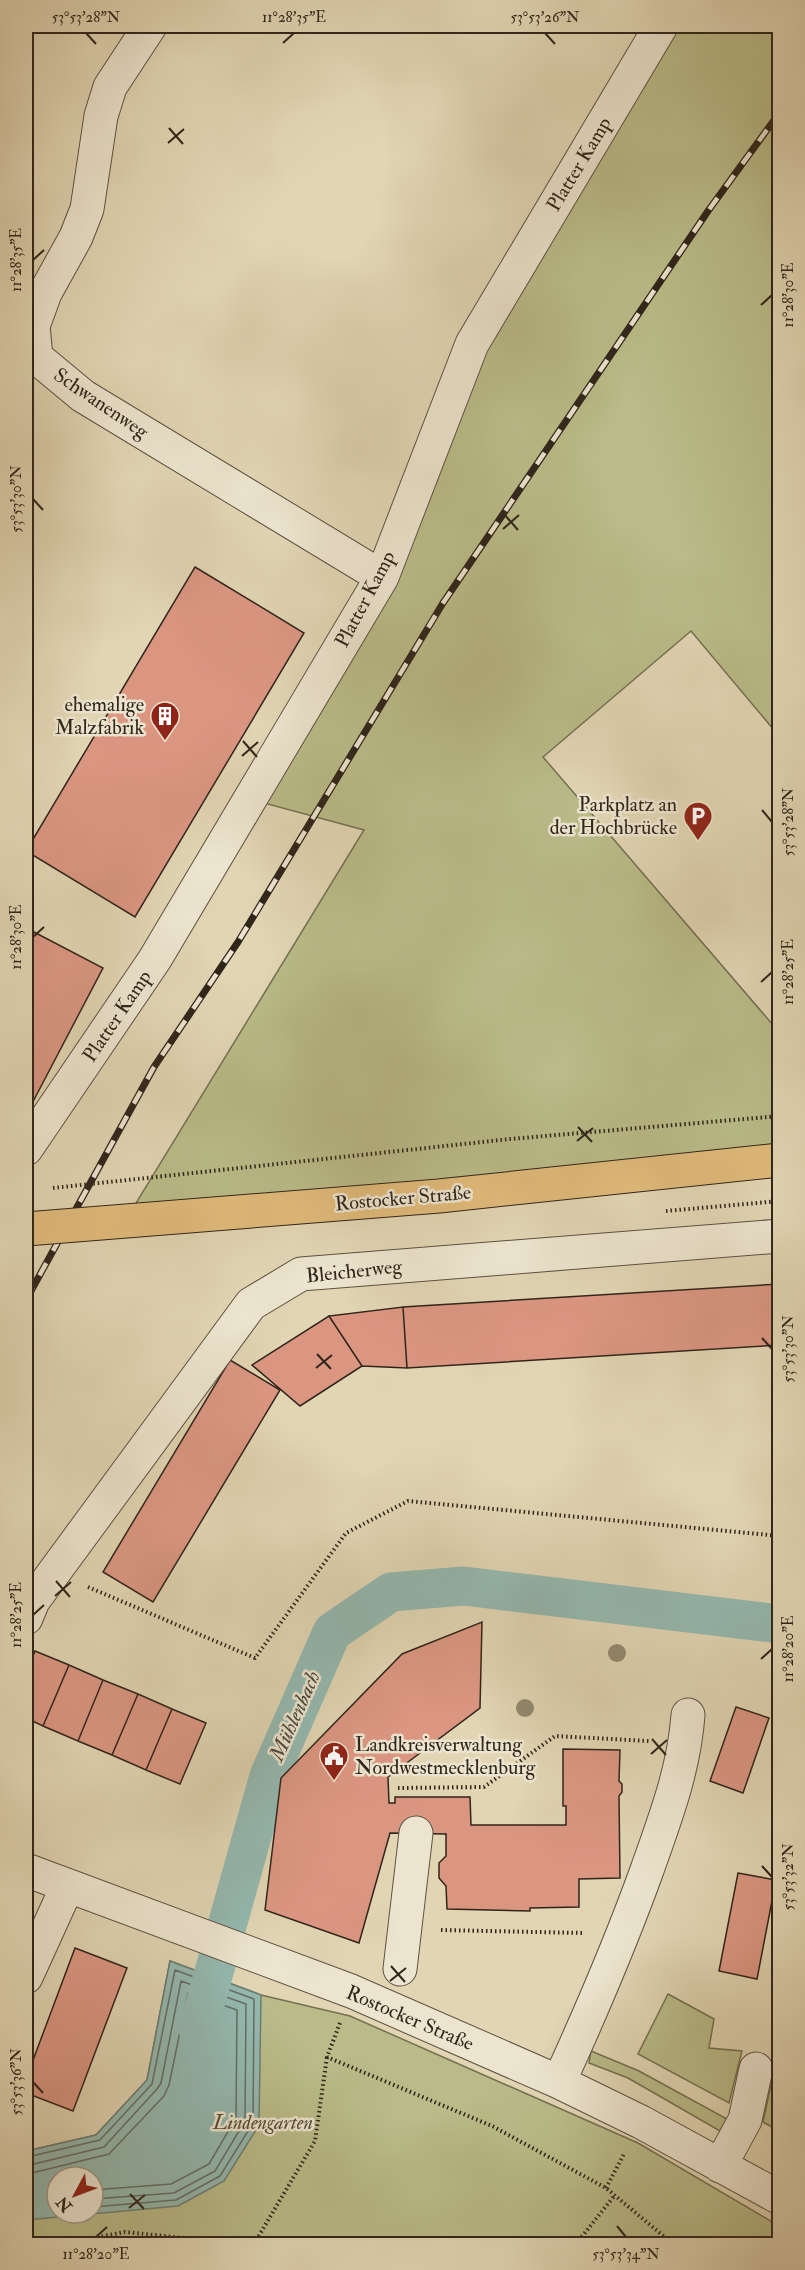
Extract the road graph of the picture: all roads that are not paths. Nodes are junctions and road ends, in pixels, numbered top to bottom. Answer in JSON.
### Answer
{"nodes":[{"id":1,"x":150,"y":26,"type":"edge"},
{"id":2,"x":661,"y":26,"type":"edge"},
{"id":3,"x":382,"y":577,"type":"junction"},
{"id":4,"x":26,"y":1149,"type":"edge"},
{"id":5,"x":780,"y":1160,"type":"edge"},
{"id":6,"x":26,"y":1228,"type":"edge"},
{"id":7,"x":780,"y":1236,"type":"edge"},
{"id":8,"x":26,"y":1618,"type":"edge"},
{"id":9,"x":687,"y":1730,"type":"road end"},
{"id":10,"x":416,"y":1833,"type":"dead end"},
{"id":11,"x":26,"y":1870,"type":"edge"},
{"id":12,"x":67,"y":1887,"type":"junction"},
{"id":13,"x":400,"y":1969,"type":"dead end"},
{"id":14,"x":26,"y":1977,"type":"edge"},
{"id":15,"x":756,"y":2069,"type":"dead end"},
{"id":16,"x":559,"y":2082,"type":"junction"},
{"id":17,"x":720,"y":2166,"type":"junction"},
{"id":18,"x":780,"y":2198,"type":"edge"}],
"edges":[{"from":1,"to":3,"type":"street","name":"Schwanenweg"},
{"from":2,"to":3,"type":"street","name":"Platter Kamp"},
{"from":3,"to":4,"type":"street","name":"Platter Kamp"},
{"from":5,"to":6,"type":"main road","name":"Rostocker Straße","bridge":true},
{"from":7,"to":8,"type":"street","name":"Bleicherweg"},
{"from":9,"to":16,"type":"street"},
{"from":10,"to":13,"type":"street"},
{"from":11,"to":12,"type":"street","name":"Rostocker Straße"},
{"from":12,"to":14,"type":"street"},
{"from":12,"to":16,"type":"street","name":"Rostocker Straße"},
{"from":15,"to":17,"type":"street"},
{"from":16,"to":17,"type":"street","name":"Rostocker Straße"},
{"from":17,"to":18,"type":"street","name":"Rostocker Straße"}]}
